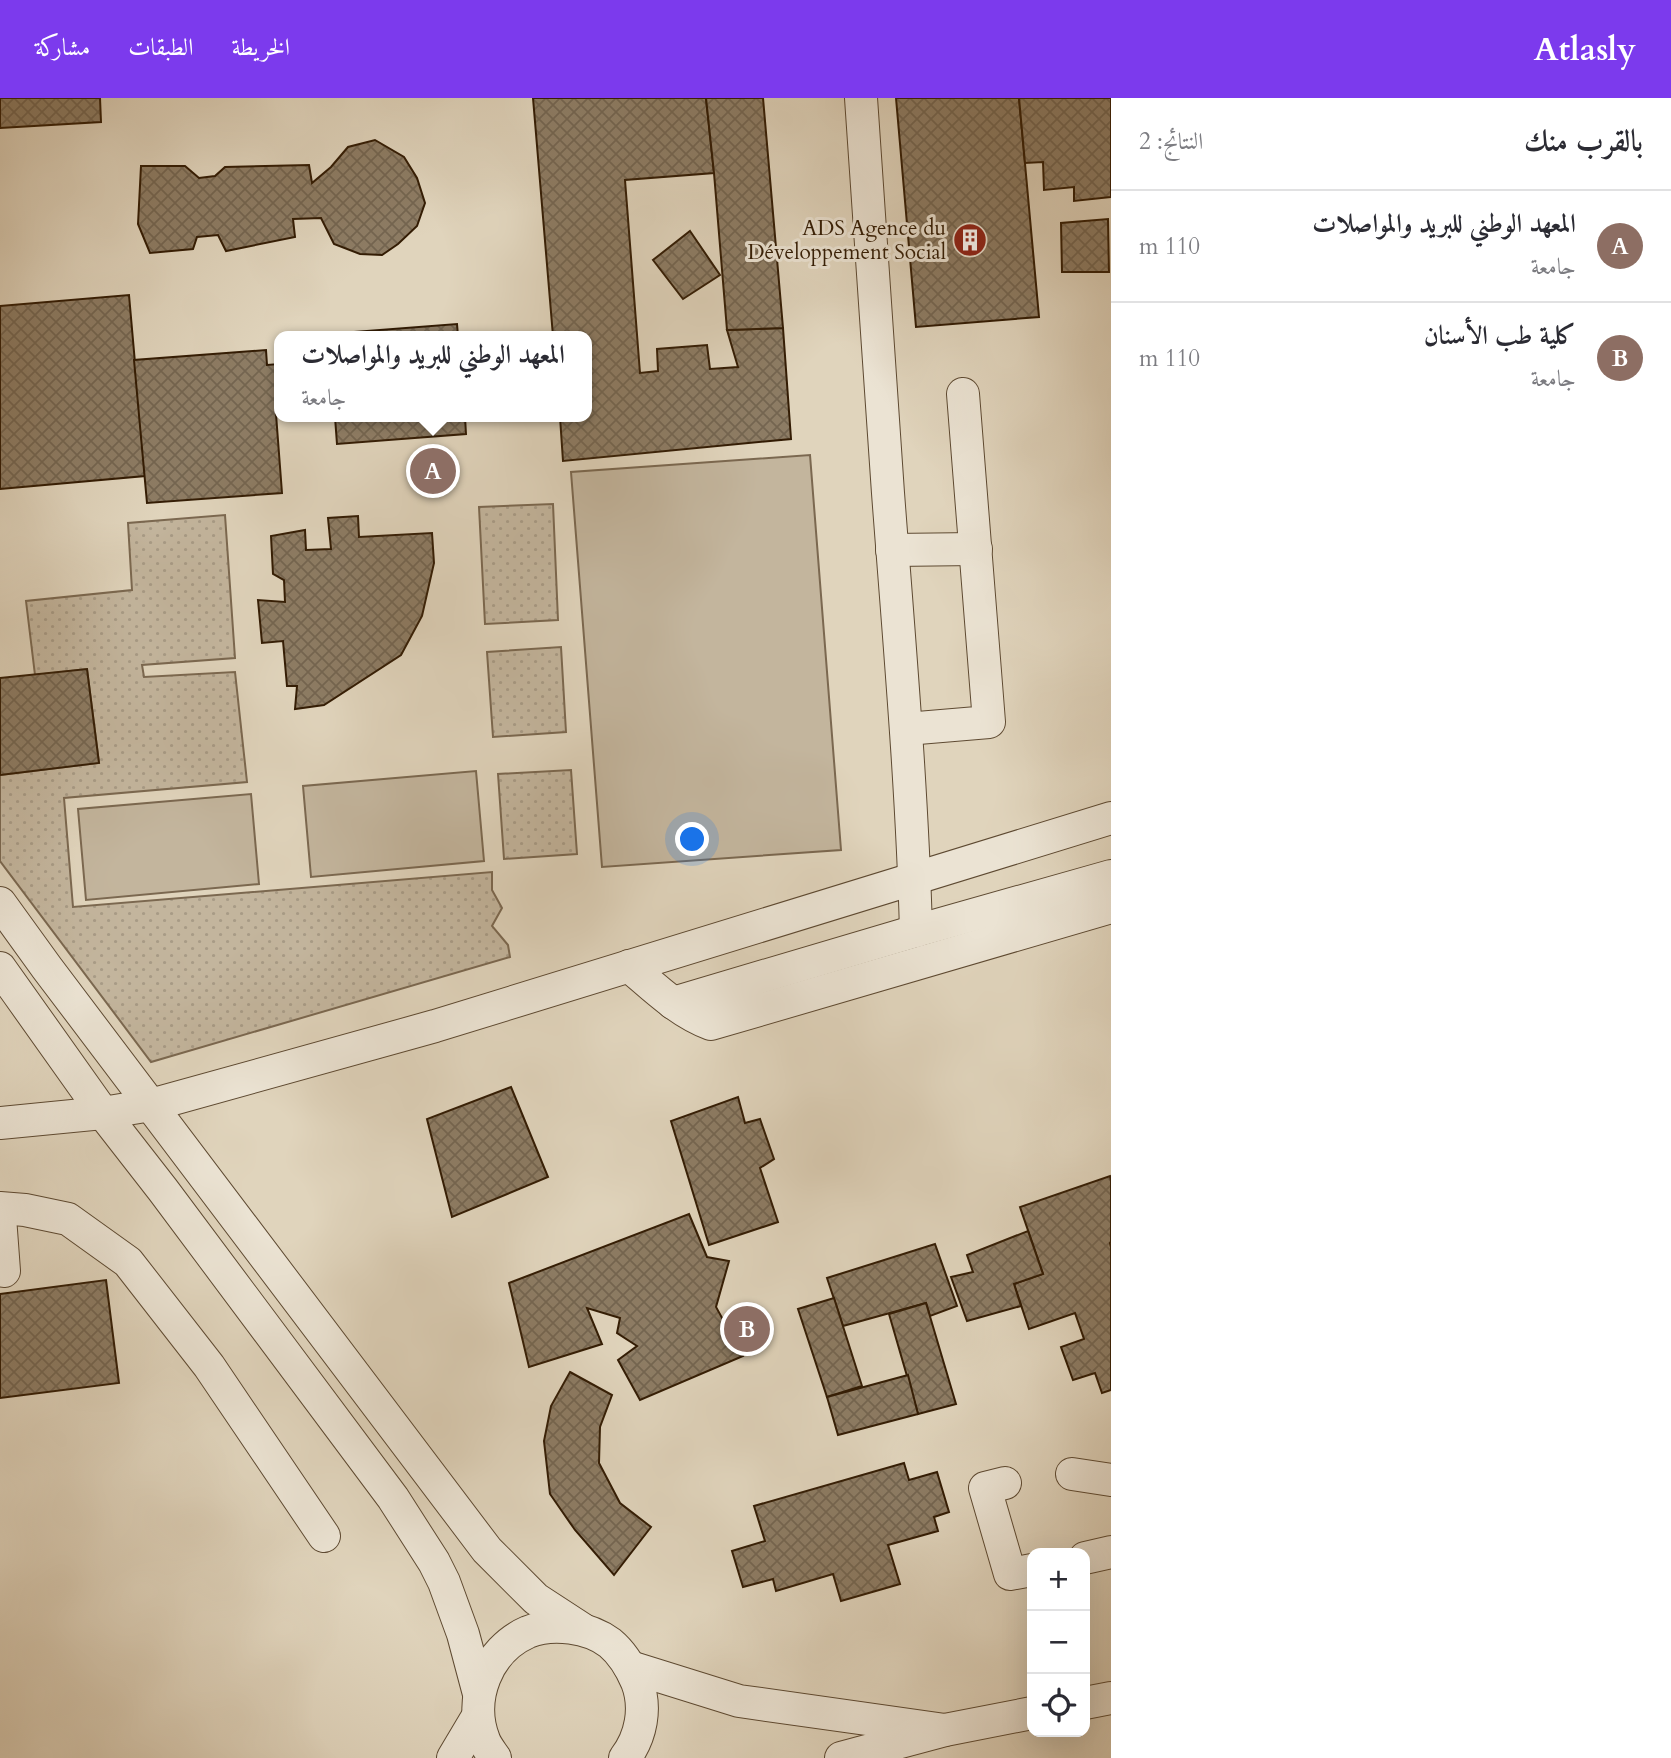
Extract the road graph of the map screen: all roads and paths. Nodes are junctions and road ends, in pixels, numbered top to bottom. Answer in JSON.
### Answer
{"nodes":[{"id":1,"x":861,"y":98,"type":"edge"},
{"id":2,"x":963,"y":394,"type":"dead end"},
{"id":3,"x":976,"y":549,"type":"junction"},
{"id":4,"x":892,"y":550,"type":"junction"},
{"id":5,"x":906,"y":729,"type":"junction"},
{"id":6,"x":1111,"y":818,"type":"edge"},
{"id":7,"x":1111,"y":876,"type":"edge"},
{"id":8,"x":915,"y":878,"type":"junction"},
{"id":9,"x":0,"y":902,"type":"edge"},
{"id":10,"x":1111,"y":907,"type":"edge"},
{"id":11,"x":916,"y":931,"type":"junction"},
{"id":12,"x":629,"y":966,"type":"junction"},
{"id":13,"x":0,"y":968,"type":"edge"},
{"id":14,"x":673,"y":1003,"type":"junction"},
{"id":15,"x":151,"y":1105,"type":"junction"},
{"id":16,"x":103,"y":1113,"type":"junction"},
{"id":17,"x":0,"y":1123,"type":"edge"},
{"id":18,"x":0,"y":1208,"type":"edge"},
{"id":19,"x":0,"y":1217,"type":"edge"},
{"id":20,"x":4,"y":1271,"type":"dead end"},
{"id":21,"x":1072,"y":1474,"type":"dead end"},
{"id":22,"x":1111,"y":1480,"type":"edge"},
{"id":23,"x":1005,"y":1483,"type":"dead end"},
{"id":24,"x":324,"y":1536,"type":"dead end"},
{"id":25,"x":1111,"y":1552,"type":"edge"},
{"id":26,"x":1090,"y":1557,"type":"edge"},
{"id":27,"x":1027,"y":1571,"type":"edge"},
{"id":28,"x":582,"y":1629,"type":"junction"},
{"id":29,"x":630,"y":1667,"type":"junction"},
{"id":30,"x":1111,"y":1698,"type":"edge"},
{"id":31,"x":1090,"y":1702,"type":"edge"},
{"id":32,"x":478,"y":1705,"type":"junction"},
{"id":33,"x":1027,"y":1714,"type":"edge"},
{"id":34,"x":945,"y":1730,"type":"junction"},
{"id":35,"x":453,"y":1758,"type":"edge"},
{"id":36,"x":495,"y":1758,"type":"edge"},
{"id":37,"x":625,"y":1758,"type":"edge"},
{"id":38,"x":841,"y":1758,"type":"edge"}],
"edges":[{"from":1,"to":4,"type":"street"},
{"from":2,"to":3,"type":"street"},
{"from":3,"to":4,"type":"street"},
{"from":3,"to":5,"type":"street"},
{"from":4,"to":5,"type":"street"},
{"from":5,"to":8,"type":"street"},
{"from":6,"to":8,"type":"street"},
{"from":7,"to":11,"type":"street"},
{"from":8,"to":11,"type":"street"},
{"from":8,"to":12,"type":"street"},
{"from":9,"to":15,"type":"street"},
{"from":10,"to":14,"type":"street"},
{"from":11,"to":14,"type":"street"},
{"from":12,"to":14,"type":"street"},
{"from":12,"to":15,"type":"street"},
{"from":13,"to":16,"type":"street"},
{"from":15,"to":16,"type":"street"},
{"from":15,"to":28,"type":"street"},
{"from":16,"to":17,"type":"street"},
{"from":16,"to":32,"type":"street"},
{"from":18,"to":24,"type":"street"},
{"from":19,"to":20,"type":"street"},
{"from":21,"to":22,"type":"street"},
{"from":23,"to":27,"type":"street"},
{"from":25,"to":26,"type":"street"},
{"from":28,"to":29,"type":"street"},
{"from":28,"to":32,"type":"street"},
{"from":29,"to":34,"type":"street"},
{"from":29,"to":37,"type":"street"},
{"from":30,"to":31,"type":"street"},
{"from":32,"to":35,"type":"street"},
{"from":32,"to":36,"type":"street"},
{"from":33,"to":34,"type":"street"},
{"from":34,"to":38,"type":"street"}]}
